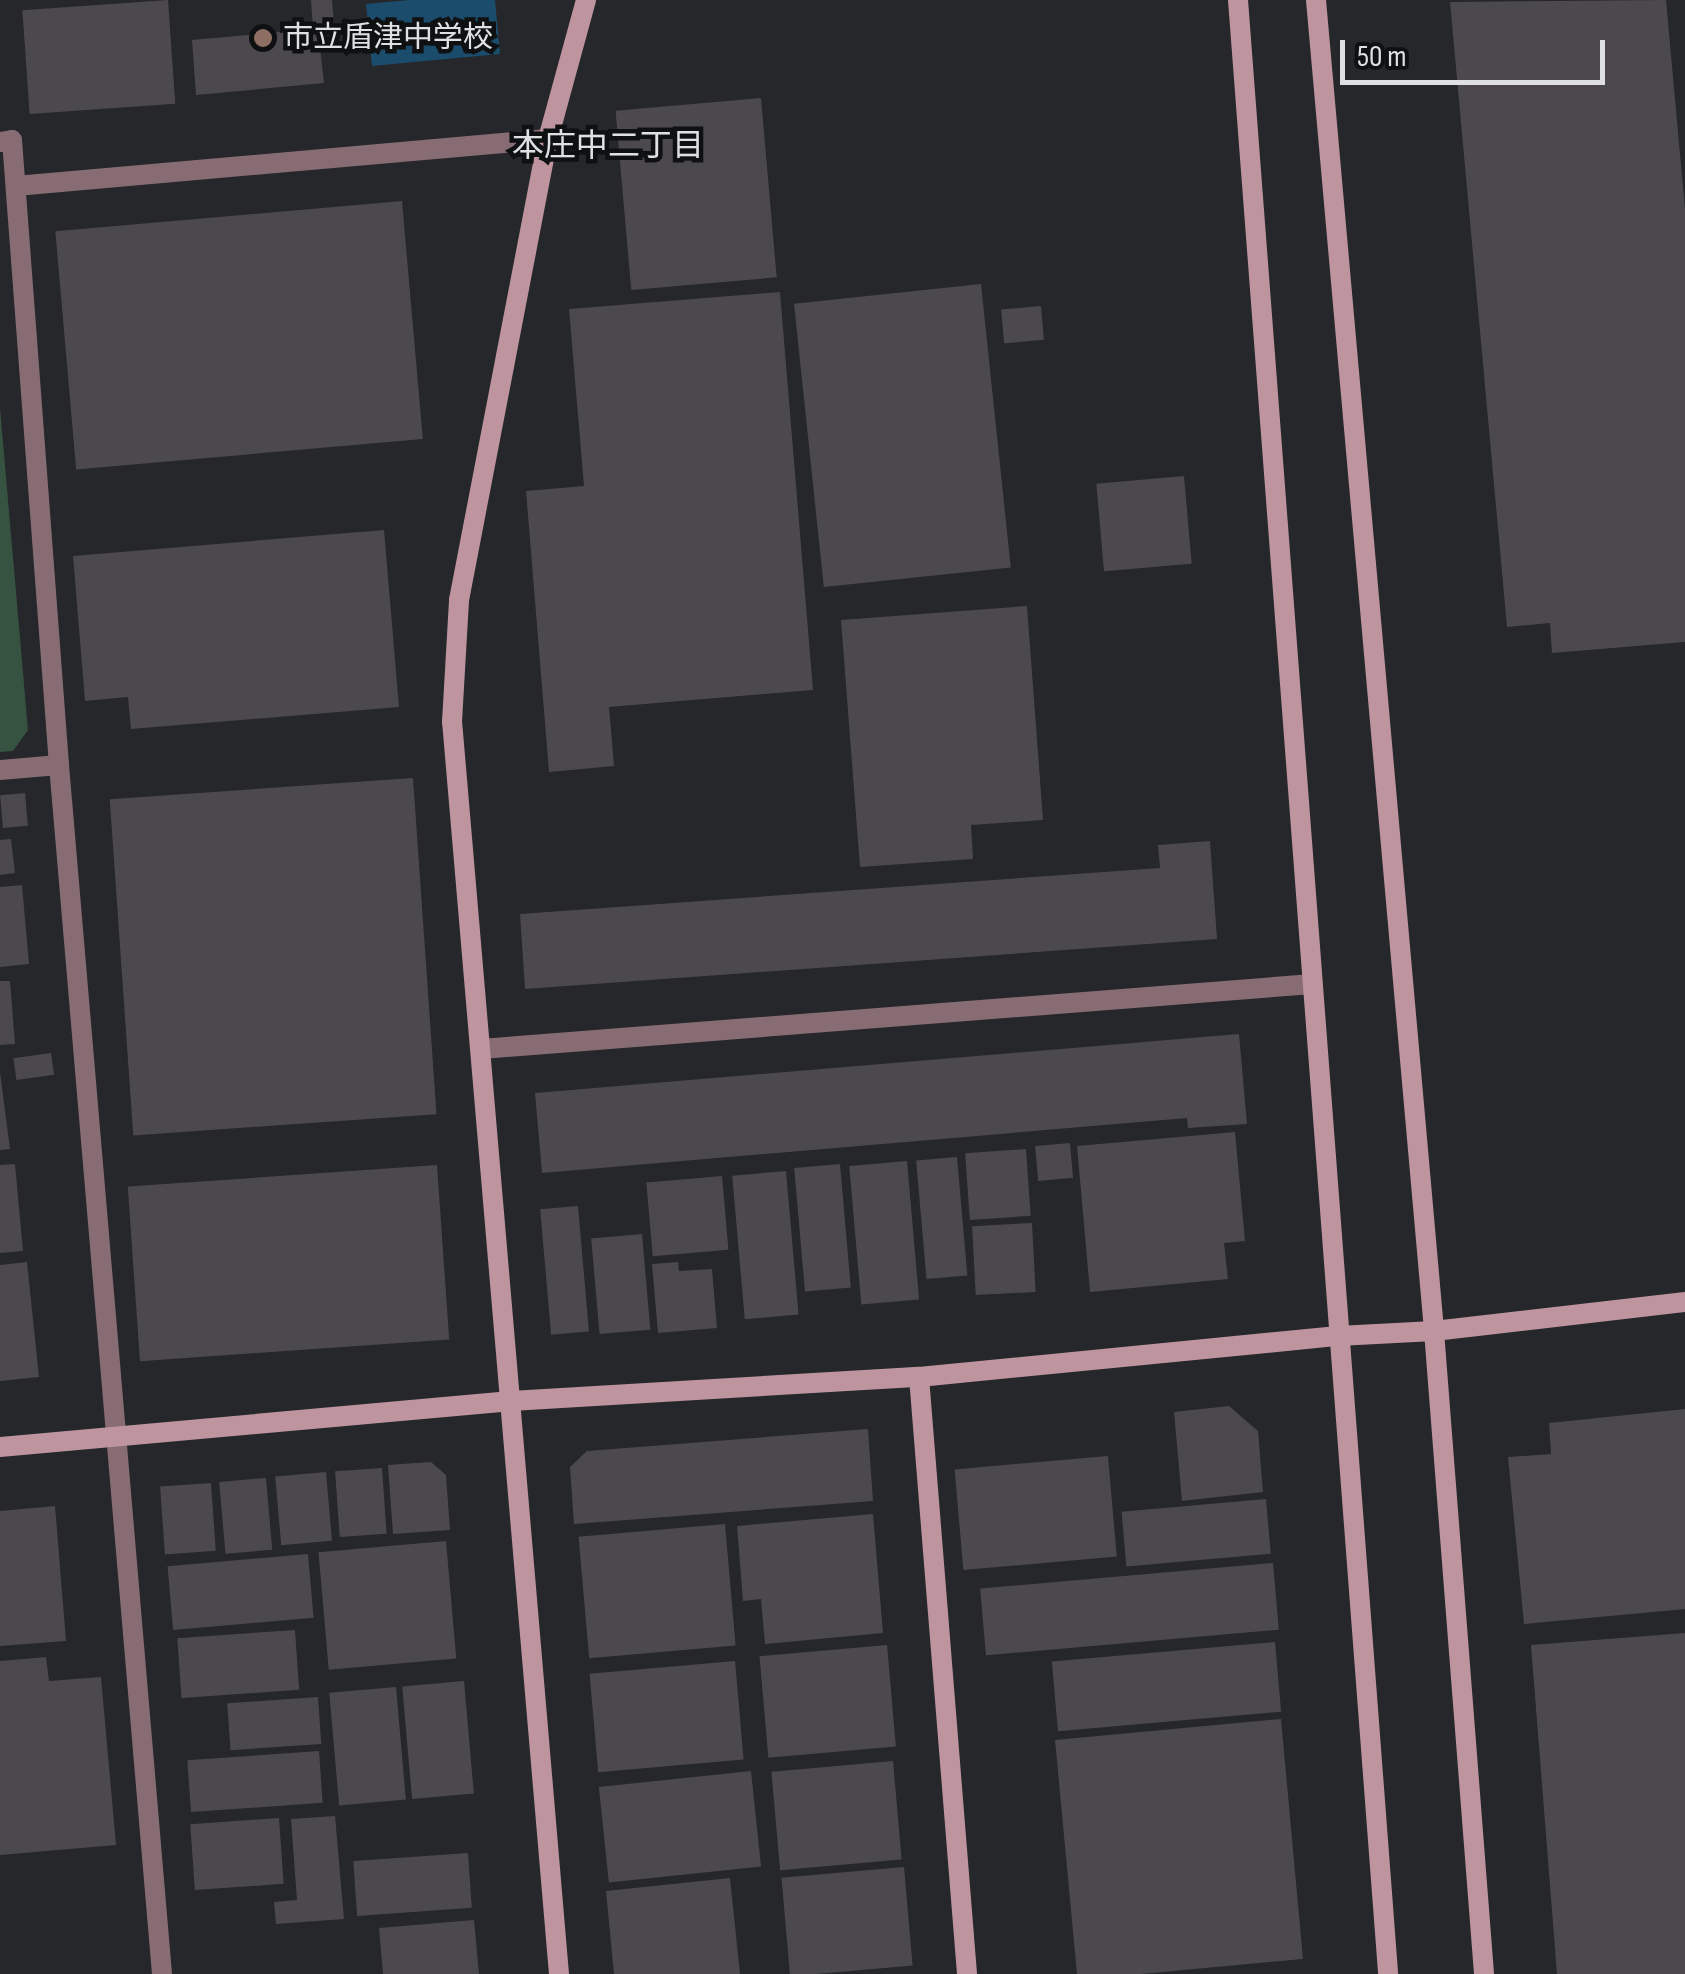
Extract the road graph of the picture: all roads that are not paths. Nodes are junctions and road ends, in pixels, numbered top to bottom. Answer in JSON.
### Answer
{"nodes":[{"id":1,"x":586,"y":0,"type":"edge"},
{"id":2,"x":1238,"y":0,"type":"edge"},
{"id":3,"x":1316,"y":0,"type":"edge"},
{"id":4,"x":548,"y":139,"type":"junction"},
{"id":5,"x":0,"y":142,"type":"edge"},
{"id":6,"x":16,"y":186,"type":"junction"},
{"id":7,"x":59,"y":765,"type":"junction"},
{"id":8,"x":0,"y":770,"type":"edge"},
{"id":9,"x":1312,"y":984,"type":"junction"},
{"id":10,"x":481,"y":1049,"type":"junction"},
{"id":11,"x":1685,"y":1302,"type":"edge"},
{"id":12,"x":1434,"y":1331,"type":"junction"},
{"id":13,"x":1338,"y":1336,"type":"junction"},
{"id":14,"x":918,"y":1377,"type":"junction"},
{"id":15,"x":512,"y":1401,"type":"junction"},
{"id":16,"x":118,"y":1436,"type":"junction"},
{"id":17,"x":0,"y":1447,"type":"edge"},
{"id":18,"x":162,"y":1974,"type":"edge"},
{"id":19,"x":559,"y":1974,"type":"edge"},
{"id":20,"x":968,"y":1974,"type":"edge"},
{"id":21,"x":1388,"y":1974,"type":"edge"},
{"id":22,"x":1484,"y":1974,"type":"edge"}],
"edges":[{"from":1,"to":4,"type":"street"},
{"from":2,"to":9,"type":"street"},
{"from":3,"to":12,"type":"street"},
{"from":4,"to":6,"type":"street"},
{"from":4,"to":10,"type":"street"},
{"from":5,"to":6,"type":"street"},
{"from":6,"to":7,"type":"street"},
{"from":7,"to":8,"type":"street"},
{"from":7,"to":16,"type":"street"},
{"from":9,"to":10,"type":"street"},
{"from":9,"to":13,"type":"street"},
{"from":10,"to":15,"type":"street"},
{"from":11,"to":12,"type":"street"},
{"from":12,"to":13,"type":"street"},
{"from":12,"to":22,"type":"street"},
{"from":13,"to":14,"type":"street"},
{"from":13,"to":21,"type":"street"},
{"from":14,"to":15,"type":"street"},
{"from":14,"to":20,"type":"street"},
{"from":15,"to":16,"type":"street"},
{"from":15,"to":19,"type":"street"},
{"from":16,"to":17,"type":"street"},
{"from":16,"to":18,"type":"street"}]}
